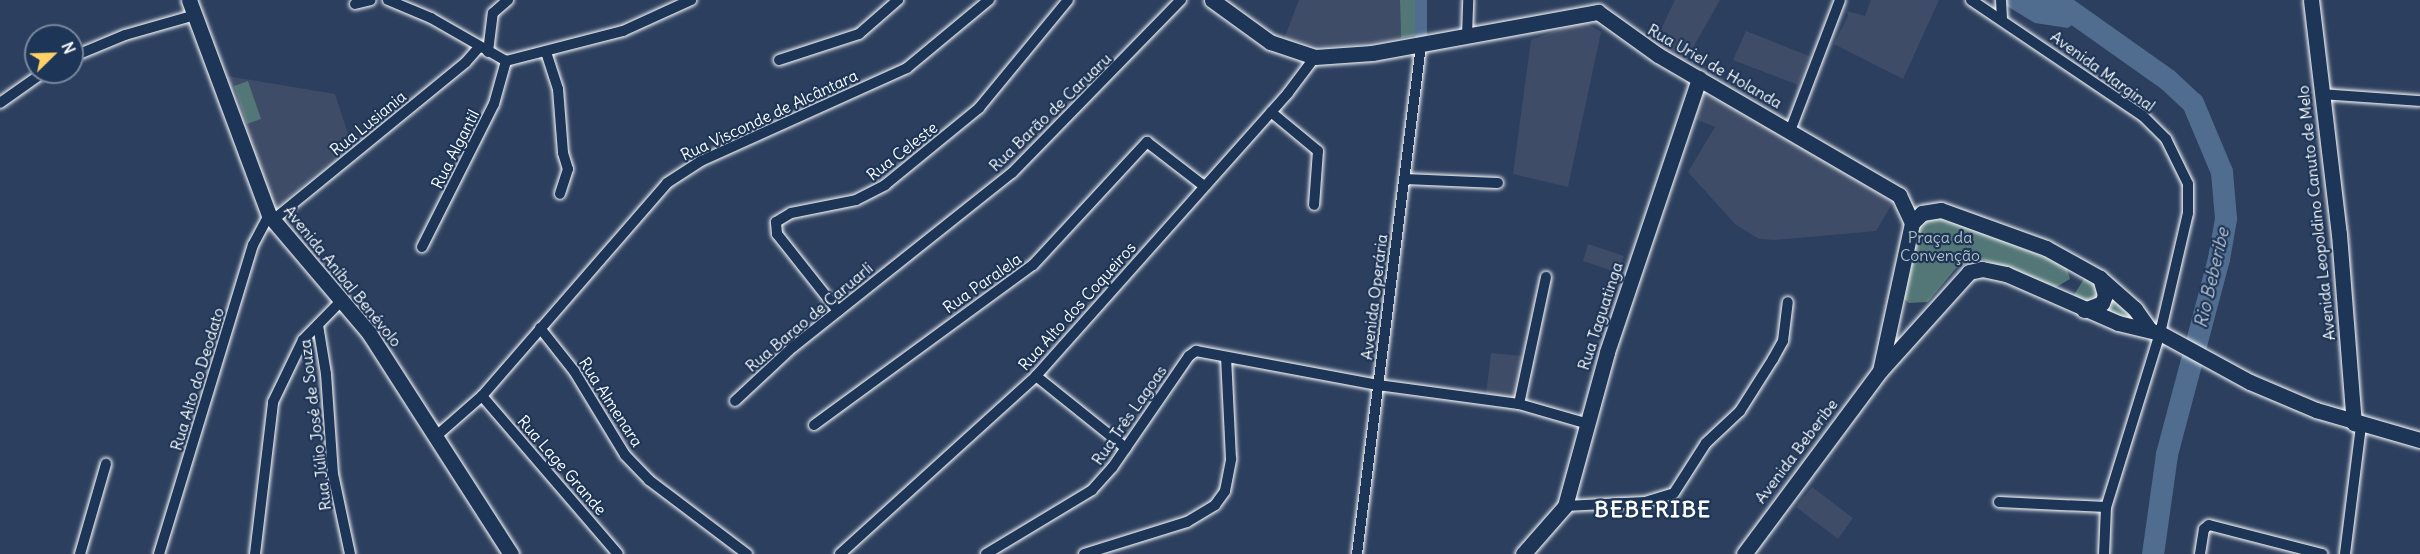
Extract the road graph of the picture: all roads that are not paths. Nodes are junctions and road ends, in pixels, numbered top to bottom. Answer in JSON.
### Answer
{"nodes":[{"id":1,"x":189,"y":0,"type":"edge"},
{"id":2,"x":371,"y":0,"type":"edge"},
{"id":3,"x":388,"y":0,"type":"edge"},
{"id":4,"x":508,"y":0,"type":"edge"},
{"id":5,"x":691,"y":0,"type":"edge"},
{"id":6,"x":898,"y":0,"type":"edge"},
{"id":7,"x":989,"y":0,"type":"edge"},
{"id":8,"x":1068,"y":0,"type":"edge"},
{"id":9,"x":1181,"y":0,"type":"edge"},
{"id":10,"x":1212,"y":0,"type":"edge"},
{"id":11,"x":1468,"y":0,"type":"edge"},
{"id":12,"x":1971,"y":0,"type":"edge"},
{"id":13,"x":2311,"y":0,"type":"edge"},
{"id":14,"x":1840,"y":1,"type":"edge"},
{"id":15,"x":355,"y":4,"type":"dead end"},
{"id":16,"x":1598,"y":6,"type":"edge"},
{"id":17,"x":2001,"y":8,"type":"edge"},
{"id":18,"x":195,"y":15,"type":"junction"},
{"id":19,"x":1467,"y":36,"type":"junction"},
{"id":20,"x":1421,"y":45,"type":"junction"},
{"id":21,"x":483,"y":49,"type":"junction"},
{"id":22,"x":84,"y":52,"type":"edge"},
{"id":23,"x":546,"y":52,"type":"junction"},
{"id":24,"x":1315,"y":57,"type":"junction"},
{"id":25,"x":779,"y":60,"type":"dead end"},
{"id":26,"x":506,"y":61,"type":"junction"},
{"id":27,"x":1699,"y":78,"type":"junction"},
{"id":28,"x":27,"y":84,"type":"edge"},
{"id":29,"x":2322,"y":94,"type":"junction"},
{"id":30,"x":2420,"y":101,"type":"edge"},
{"id":31,"x":0,"y":103,"type":"edge"},
{"id":32,"x":1271,"y":112,"type":"junction"},
{"id":33,"x":1790,"y":131,"type":"junction"},
{"id":34,"x":1404,"y":179,"type":"junction"},
{"id":35,"x":1498,"y":183,"type":"dead end"},
{"id":36,"x":1204,"y":186,"type":"junction"},
{"id":37,"x":560,"y":194,"type":"dead end"},
{"id":38,"x":1314,"y":205,"type":"dead end"},
{"id":39,"x":271,"y":218,"type":"junction"},
{"id":40,"x":1912,"y":223,"type":"junction"},
{"id":41,"x":422,"y":247,"type":"dead end"},
{"id":42,"x":903,"y":259,"type":"joint"},
{"id":43,"x":1546,"y":277,"type":"dead end"},
{"id":44,"x":2100,"y":278,"type":"junction"},
{"id":45,"x":341,"y":301,"type":"junction"},
{"id":46,"x":1788,"y":302,"type":"dead end"},
{"id":47,"x":1893,"y":303,"type":"junction"},
{"id":48,"x":2084,"y":310,"type":"junction"},
{"id":49,"x":838,"y":311,"type":"junction"},
{"id":50,"x":318,"y":325,"type":"junction"},
{"id":51,"x":1924,"y":325,"type":"junction"},
{"id":52,"x":540,"y":328,"type":"junction"},
{"id":53,"x":2154,"y":331,"type":"junction"},
{"id":54,"x":1226,"y":357,"type":"junction"},
{"id":55,"x":1880,"y":371,"type":"junction"},
{"id":56,"x":1036,"y":376,"type":"junction"},
{"id":57,"x":1378,"y":385,"type":"junction"},
{"id":58,"x":482,"y":396,"type":"junction"},
{"id":59,"x":735,"y":400,"type":"dead end"},
{"id":60,"x":1520,"y":404,"type":"junction"},
{"id":61,"x":1585,"y":423,"type":"junction"},
{"id":62,"x":2358,"y":424,"type":"junction"},
{"id":63,"x":814,"y":426,"type":"dead end"},
{"id":64,"x":434,"y":438,"type":"junction"},
{"id":65,"x":2420,"y":440,"type":"edge"},
{"id":66,"x":1126,"y":448,"type":"junction"},
{"id":67,"x":106,"y":464,"type":"dead end"},
{"id":68,"x":1999,"y":502,"type":"dead end"},
{"id":69,"x":1565,"y":506,"type":"junction"},
{"id":70,"x":2106,"y":507,"type":"junction"},
{"id":71,"x":1357,"y":552,"type":"edge"},
{"id":72,"x":80,"y":554,"type":"edge"},
{"id":73,"x":159,"y":554,"type":"edge"},
{"id":74,"x":255,"y":554,"type":"edge"},
{"id":75,"x":350,"y":554,"type":"edge"},
{"id":76,"x":511,"y":554,"type":"edge"},
{"id":77,"x":618,"y":554,"type":"edge"},
{"id":78,"x":747,"y":554,"type":"edge"},
{"id":79,"x":840,"y":554,"type":"edge"},
{"id":80,"x":987,"y":554,"type":"edge"},
{"id":81,"x":1084,"y":554,"type":"edge"},
{"id":82,"x":1347,"y":554,"type":"edge"},
{"id":83,"x":1523,"y":554,"type":"edge"},
{"id":84,"x":1744,"y":554,"type":"edge"},
{"id":85,"x":2104,"y":554,"type":"edge"},
{"id":86,"x":2200,"y":554,"type":"edge"},
{"id":87,"x":2322,"y":554,"type":"edge"},
{"id":88,"x":2345,"y":554,"type":"edge"}],
"edges":[{"from":1,"to":18,"type":"main road","name":"Avenida Aníbal Benévolo"},
{"from":2,"to":15,"type":"street"},
{"from":3,"to":21,"type":"street"},
{"from":4,"to":21,"type":"street"},
{"from":5,"to":23,"type":"street"},
{"from":6,"to":25,"type":"street"},
{"from":7,"to":52,"type":"street","name":"Rua Visconde de Alcântara"},
{"from":8,"to":49,"type":"street","name":"Rua Celeste"},
{"from":9,"to":42,"type":"street","name":"Rua Barão de Caruaru"},
{"from":10,"to":24,"type":"main road","name":"Rua Uriel de Holanda"},
{"from":11,"to":19,"type":"street"},
{"from":12,"to":17,"type":"street","name":"Avenida Marginal"},
{"from":13,"to":29,"type":"main road","name":"Avenida Leopoldino Canuto de Melo"},
{"from":14,"to":33,"type":"street"},
{"from":16,"to":19,"type":"main road","name":"Rua Uriel de Holanda"},
{"from":16,"to":27,"type":"main road","name":"Rua Uriel de Holanda"},
{"from":17,"to":53,"type":"street","name":"Avenida Marginal"},
{"from":18,"to":22,"type":"street"},
{"from":18,"to":39,"type":"main road","name":"Avenida Aníbal Benévolo"},
{"from":19,"to":20,"type":"main road","name":"Rua Uriel de Holanda"},
{"from":20,"to":24,"type":"main road","name":"Rua Uriel de Holanda"},
{"from":20,"to":34,"type":"street","name":"Avenida Operária"},
{"from":21,"to":26,"type":"street"},
{"from":21,"to":39,"type":"street","name":"Rua Lusiania"},
{"from":23,"to":26,"type":"street"},
{"from":23,"to":37,"type":"street"},
{"from":24,"to":32,"type":"street","name":"Rua Alto dos Coqueiros"},
{"from":26,"to":41,"type":"street","name":"Rua Algantil"},
{"from":27,"to":33,"type":"main road","name":"Rua Uriel de Holanda"},
{"from":27,"to":61,"type":"main road","name":"Rua Taguatinga"},
{"from":28,"to":31,"type":"street"},
{"from":29,"to":30,"type":"street"},
{"from":29,"to":62,"type":"main road","name":"Avenida Leopoldino Canuto de Melo"},
{"from":32,"to":36,"type":"street","name":"Rua Alto dos Coqueiros"},
{"from":32,"to":38,"type":"street"},
{"from":33,"to":40,"type":"main road","name":"Rua Uriel de Holanda"},
{"from":34,"to":35,"type":"street"},
{"from":34,"to":57,"type":"street","name":"Avenida Operária"},
{"from":36,"to":56,"type":"street","name":"Rua Alto dos Coqueiros"},
{"from":36,"to":63,"type":"street","name":"Rua Paralela"},
{"from":39,"to":45,"type":"main road","name":"Avenida Aníbal Benévolo"},
{"from":39,"to":73,"type":"street","name":"Rua Alto do Deodato"},
{"from":40,"to":44,"type":"main road"},
{"from":40,"to":47,"type":"main road","name":"Avenida Beberibe"},
{"from":42,"to":49,"type":"street","name":"Rua Barao de Caruarli"},
{"from":43,"to":60,"type":"street"},
{"from":44,"to":48,"type":"main road"},
{"from":44,"to":53,"type":"main road"},
{"from":45,"to":50,"type":"street","name":"Rua Júlio José de Souza"},
{"from":45,"to":64,"type":"main road","name":"Avenida Aníbal Benévolo"},
{"from":46,"to":69,"type":"street"},
{"from":47,"to":51,"type":"main road"},
{"from":47,"to":55,"type":"main road","name":"Avenida Beberibe"},
{"from":48,"to":51,"type":"main road","name":"Avenida Beberibe"},
{"from":48,"to":53,"type":"main road"},
{"from":49,"to":59,"type":"street","name":"Rua Barao de Caruarli"},
{"from":50,"to":74,"type":"street"},
{"from":50,"to":75,"type":"street","name":"Rua Júlio José de Souza"},
{"from":51,"to":55,"type":"main road","name":"Avenida Beberibe"},
{"from":52,"to":58,"type":"street","name":"Rua Visconde de Alcântara"},
{"from":52,"to":78,"type":"street","name":"Rua Almenara"},
{"from":53,"to":62,"type":"main road"},
{"from":53,"to":70,"type":"street","name":"Avenida Marginal"},
{"from":54,"to":57,"type":"street"},
{"from":54,"to":66,"type":"street","name":"Rua Três Lagoas"},
{"from":54,"to":81,"type":"street"},
{"from":55,"to":84,"type":"main road","name":"Avenida Beberibe"},
{"from":56,"to":66,"type":"street"},
{"from":56,"to":79,"type":"street","name":"Rua Alto dos Coqueiros"},
{"from":57,"to":60,"type":"street"},
{"from":57,"to":71,"type":"street","name":"Avenida Operária"},
{"from":58,"to":64,"type":"street","name":"Rua Visconde de Alcântara"},
{"from":58,"to":77,"type":"street","name":"Rua Lage Grande"},
{"from":60,"to":61,"type":"street"},
{"from":61,"to":69,"type":"main road","name":"Rua Taguatinga"},
{"from":62,"to":65,"type":"main road"},
{"from":62,"to":88,"type":"street"},
{"from":64,"to":76,"type":"main road","name":"Avenida Aníbal Benévolo"},
{"from":66,"to":80,"type":"street","name":"Rua Três Lagoas"},
{"from":67,"to":72,"type":"street"},
{"from":68,"to":70,"type":"street"},
{"from":69,"to":83,"type":"main road","name":"Rua Taguatinga"},
{"from":70,"to":85,"type":"street","name":"Avenida Marginal"},
{"from":71,"to":82,"type":"street"},
{"from":86,"to":87,"type":"street"}]}
